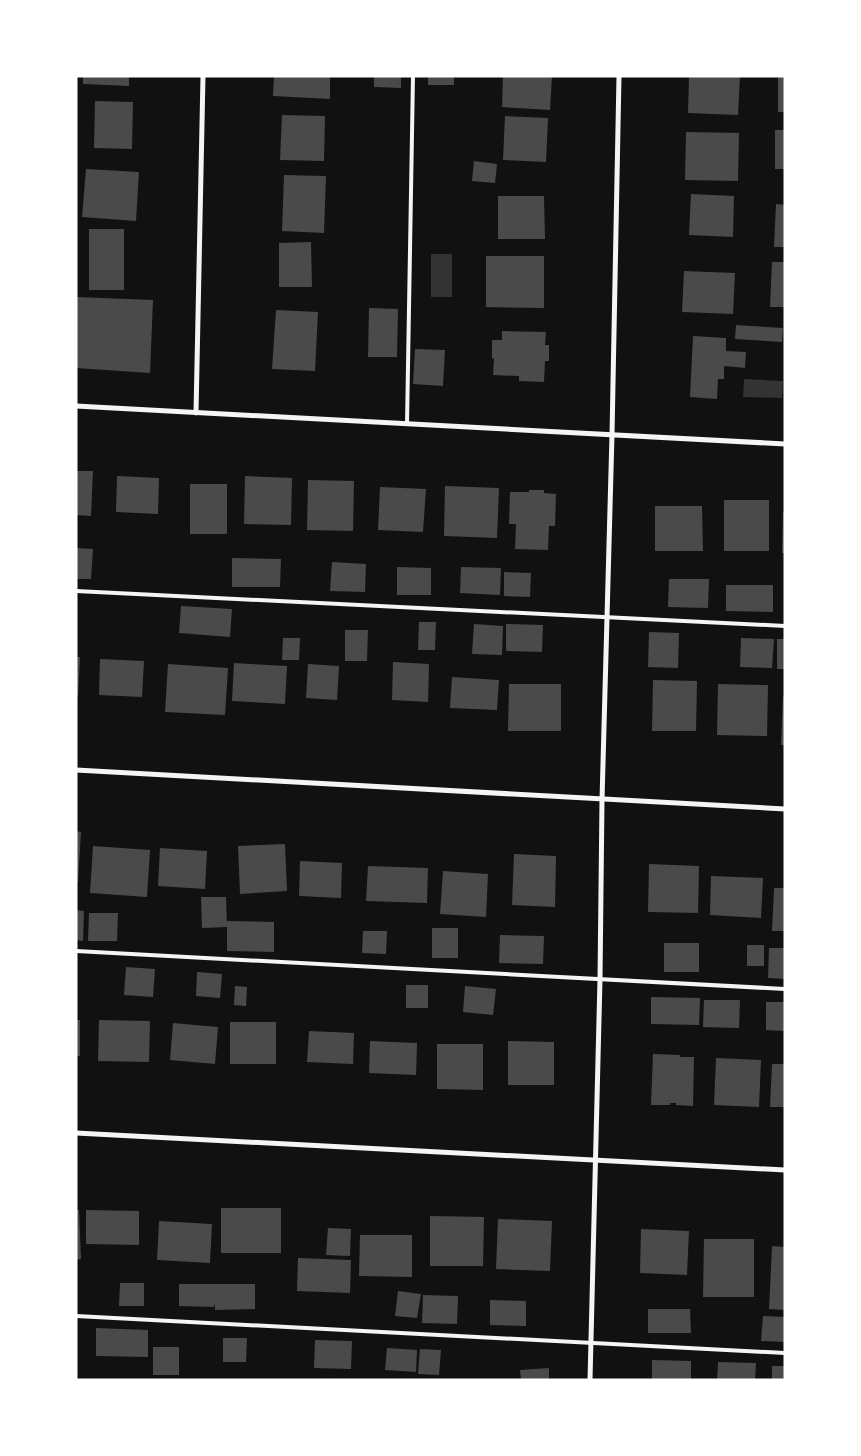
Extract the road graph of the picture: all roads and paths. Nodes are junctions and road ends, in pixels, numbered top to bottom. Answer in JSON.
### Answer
{"nodes":[{"id":1,"x":203,"y":76,"type":"edge"},
{"id":2,"x":413,"y":76,"type":"edge"},
{"id":3,"x":619,"y":76,"type":"edge"},
{"id":4,"x":76,"y":406,"type":"edge"},
{"id":5,"x":196,"y":413,"type":"junction"},
{"id":6,"x":407,"y":424,"type":"junction"},
{"id":7,"x":612,"y":434,"type":"junction"},
{"id":8,"x":785,"y":444,"type":"edge"},
{"id":9,"x":76,"y":591,"type":"edge"},
{"id":10,"x":608,"y":617,"type":"junction"},
{"id":11,"x":785,"y":626,"type":"edge"},
{"id":12,"x":76,"y":770,"type":"edge"},
{"id":13,"x":602,"y":800,"type":"junction"},
{"id":14,"x":785,"y":809,"type":"edge"},
{"id":15,"x":76,"y":951,"type":"edge"},
{"id":16,"x":600,"y":979,"type":"junction"},
{"id":17,"x":785,"y":989,"type":"edge"},
{"id":18,"x":76,"y":1133,"type":"edge"},
{"id":19,"x":595,"y":1160,"type":"junction"},
{"id":20,"x":785,"y":1170,"type":"edge"},
{"id":21,"x":76,"y":1316,"type":"edge"},
{"id":22,"x":591,"y":1343,"type":"junction"},
{"id":23,"x":785,"y":1353,"type":"edge"},
{"id":24,"x":590,"y":1380,"type":"edge"}],
"edges":[{"from":1,"to":5,"type":"street"},
{"from":2,"to":6,"type":"lane"},
{"from":3,"to":7,"type":"street"},
{"from":4,"to":5,"type":"street"},
{"from":5,"to":6,"type":"street"},
{"from":6,"to":7,"type":"street"},
{"from":7,"to":8,"type":"street"},
{"from":7,"to":10,"type":"street"},
{"from":9,"to":10,"type":"lane"},
{"from":10,"to":11,"type":"lane"},
{"from":10,"to":13,"type":"street"},
{"from":12,"to":13,"type":"street"},
{"from":13,"to":14,"type":"street"},
{"from":13,"to":16,"type":"street"},
{"from":15,"to":16,"type":"lane"},
{"from":16,"to":17,"type":"lane"},
{"from":16,"to":19,"type":"street"},
{"from":18,"to":19,"type":"street"},
{"from":19,"to":20,"type":"street"},
{"from":19,"to":22,"type":"street"},
{"from":21,"to":22,"type":"lane"},
{"from":22,"to":23,"type":"lane"},
{"from":22,"to":24,"type":"street"}]}
